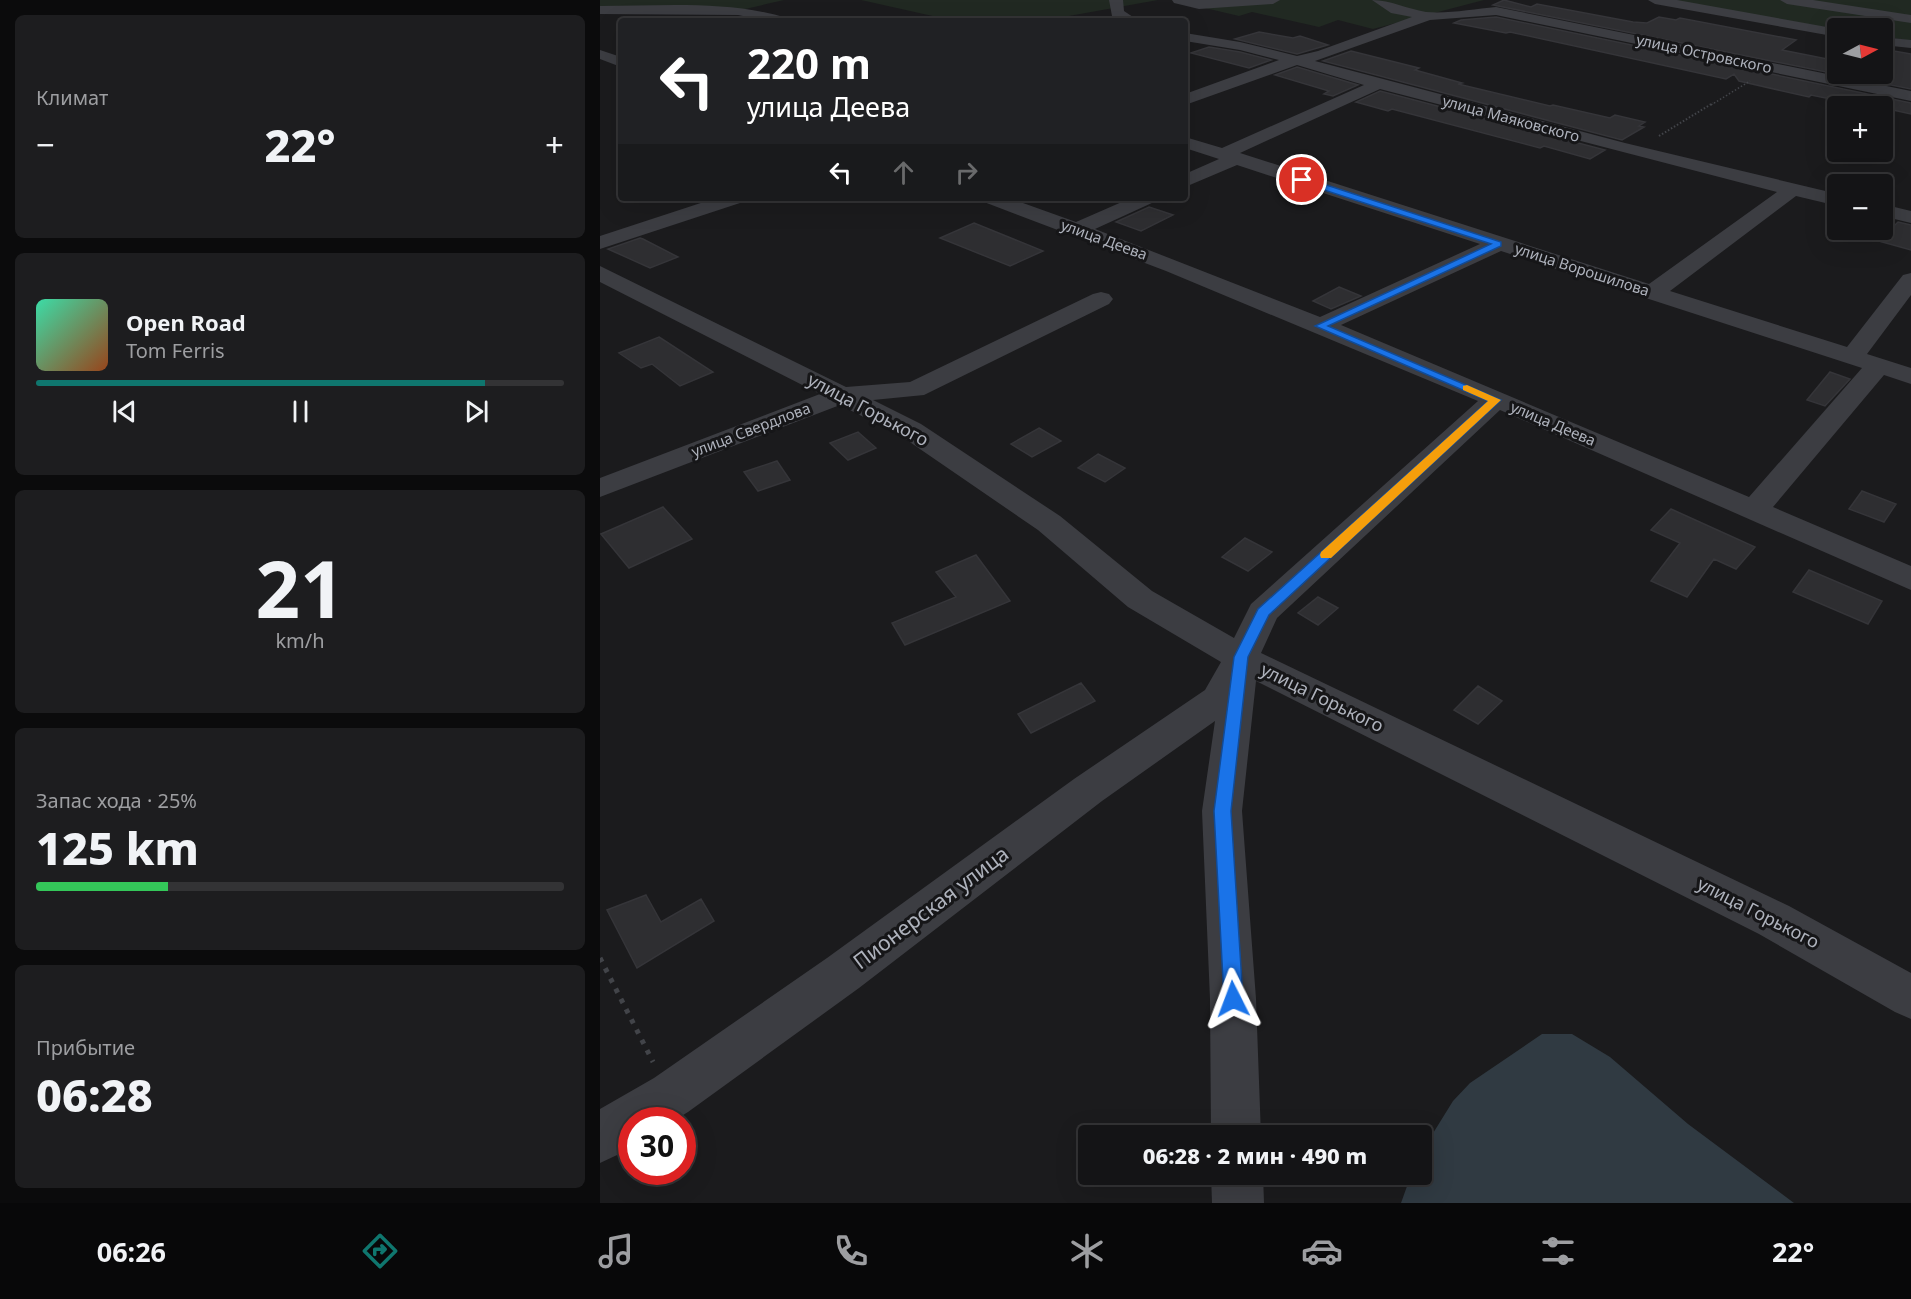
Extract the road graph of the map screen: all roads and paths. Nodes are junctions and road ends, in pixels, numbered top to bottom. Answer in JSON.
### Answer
{"nodes":[{"id":1,"x":678,"y":0,"type":"edge"},
{"id":2,"x":1125,"y":0,"type":"edge"},
{"id":3,"x":1179,"y":0,"type":"edge"},
{"id":4,"x":1273,"y":0,"type":"edge"},
{"id":5,"x":1379,"y":0,"type":"edge"},
{"id":6,"x":1655,"y":0,"type":"edge"},
{"id":7,"x":1787,"y":0,"type":"edge"},
{"id":8,"x":1116,"y":4,"type":"edge"},
{"id":9,"x":600,"y":10,"type":"edge"},
{"id":10,"x":660,"y":10,"type":"junction"},
{"id":11,"x":1428,"y":16,"type":"junction"},
{"id":12,"x":772,"y":18,"type":"edge"},
{"id":13,"x":1129,"y":18,"type":"edge"},
{"id":14,"x":1911,"y":19,"type":"edge"},
{"id":15,"x":1827,"y":31,"type":"edge"},
{"id":16,"x":1190,"y":40,"type":"edge"},
{"id":17,"x":1893,"y":43,"type":"edge"},
{"id":18,"x":1911,"y":45,"type":"edge"},
{"id":19,"x":600,"y":54,"type":"edge"},
{"id":20,"x":1300,"y":60,"type":"junction"},
{"id":21,"x":618,"y":61,"type":"edge"},
{"id":22,"x":1771,"y":68,"type":"junction"},
{"id":23,"x":1378,"y":84,"type":"junction"},
{"id":24,"x":1911,"y":96,"type":"edge"},
{"id":25,"x":1188,"y":99,"type":"edge"},
{"id":26,"x":1188,"y":143,"type":"edge"},
{"id":27,"x":1634,"y":151,"type":"junction"},
{"id":28,"x":1230,"y":156,"type":"junction"},
{"id":29,"x":1188,"y":179,"type":"edge"},
{"id":30,"x":1792,"y":190,"type":"junction"},
{"id":31,"x":1827,"y":198,"type":"edge"},
{"id":32,"x":727,"y":201,"type":"edge"},
{"id":33,"x":1000,"y":201,"type":"edge"},
{"id":34,"x":1140,"y":201,"type":"edge"},
{"id":35,"x":1893,"y":213,"type":"edge"},
{"id":36,"x":1911,"y":217,"type":"edge"},
{"id":37,"x":1076,"y":230,"type":"junction"},
{"id":38,"x":600,"y":243,"type":"edge"},
{"id":39,"x":1498,"y":244,"type":"junction"},
{"id":40,"x":600,"y":273,"type":"edge"},
{"id":41,"x":1911,"y":280,"type":"edge"},
{"id":42,"x":1652,"y":293,"type":"junction"},
{"id":43,"x":1101,"y":299,"type":"dead end"},
{"id":44,"x":1320,"y":326,"type":"junction"},
{"id":45,"x":1853,"y":356,"type":"junction"},
{"id":46,"x":1879,"y":365,"type":"junction"},
{"id":47,"x":1911,"y":376,"type":"edge"},
{"id":48,"x":841,"y":395,"type":"junction"},
{"id":49,"x":1495,"y":400,"type":"junction"},
{"id":50,"x":600,"y":488,"type":"edge"},
{"id":51,"x":1754,"y":510,"type":"junction"},
{"id":52,"x":1911,"y":579,"type":"edge"},
{"id":53,"x":1241,"y":657,"type":"junction"},
{"id":54,"x":600,"y":958,"type":"edge"},
{"id":55,"x":1911,"y":997,"type":"edge"},
{"id":56,"x":670,"y":1095,"type":"junction"},
{"id":57,"x":1236,"y":1125,"type":"edge"},
{"id":58,"x":600,"y":1138,"type":"edge"},
{"id":59,"x":1237,"y":1185,"type":"edge"},
{"id":60,"x":1238,"y":1203,"type":"edge"}],
"edges":[{"from":1,"to":10,"type":"street"},
{"from":2,"to":8,"type":"street"},
{"from":3,"to":4,"type":"street"},
{"from":5,"to":11,"type":"street"},
{"from":6,"to":15,"type":"street"},
{"from":7,"to":14,"type":"street"},
{"from":8,"to":13,"type":"street"},
{"from":9,"to":10,"type":"street"},
{"from":10,"to":12,"type":"street"},
{"from":11,"to":20,"type":"street"},
{"from":11,"to":22,"type":"street","name":"улица Островского"},
{"from":16,"to":20,"type":"street","name":"улица Маяковского"},
{"from":17,"to":18,"type":"street"},
{"from":19,"to":21,"type":"street"},
{"from":20,"to":23,"type":"street","name":"улица Маяковского"},
{"from":20,"to":25,"type":"street"},
{"from":22,"to":24,"type":"street","name":"улица Островского"},
{"from":22,"to":27,"type":"path"},
{"from":23,"to":27,"type":"street","name":"улица Маяковского"},
{"from":23,"to":28,"type":"street"},
{"from":26,"to":28,"type":"street","name":"улица Ворошилова"},
{"from":27,"to":30,"type":"street","name":"улица Маяковского"},
{"from":28,"to":29,"type":"street"},
{"from":28,"to":39,"type":"street","name":"улица Ворошилова"},
{"from":30,"to":31,"type":"street","name":"улица Маяковского"},
{"from":30,"to":42,"type":"street"},
{"from":32,"to":38,"type":"street"},
{"from":33,"to":37,"type":"street","name":"улица Деева"},
{"from":34,"to":37,"type":"street"},
{"from":35,"to":36,"type":"street"},
{"from":37,"to":44,"type":"street","name":"улица Деева"},
{"from":39,"to":42,"type":"street","name":"улица Ворошилова"},
{"from":39,"to":44,"type":"street"},
{"from":40,"to":48,"type":"street","name":"улица Горького"},
{"from":41,"to":45,"type":"street"},
{"from":42,"to":45,"type":"street","name":"улица Ворошилова"},
{"from":43,"to":48,"type":"street","name":"улица Свердлова"},
{"from":44,"to":49,"type":"street","name":"улица Деева"},
{"from":45,"to":46,"type":"street","name":"улица Ворошилова"},
{"from":46,"to":47,"type":"street","name":"улица Ворошилова"},
{"from":46,"to":51,"type":"street"},
{"from":48,"to":50,"type":"street","name":"улица Свердлова"},
{"from":48,"to":53,"type":"street","name":"улица Горького"},
{"from":49,"to":51,"type":"street","name":"улица Деева"},
{"from":49,"to":53,"type":"street","name":"Пионерская улица"},
{"from":51,"to":52,"type":"street","name":"улица Деева"},
{"from":53,"to":55,"type":"street","name":"улица Горького"},
{"from":53,"to":56,"type":"street","name":"Пионерская улица"},
{"from":53,"to":57,"type":"street"},
{"from":54,"to":56,"type":"path"},
{"from":56,"to":58,"type":"street","name":"Пионерская улица"},
{"from":59,"to":60,"type":"street"}]}
